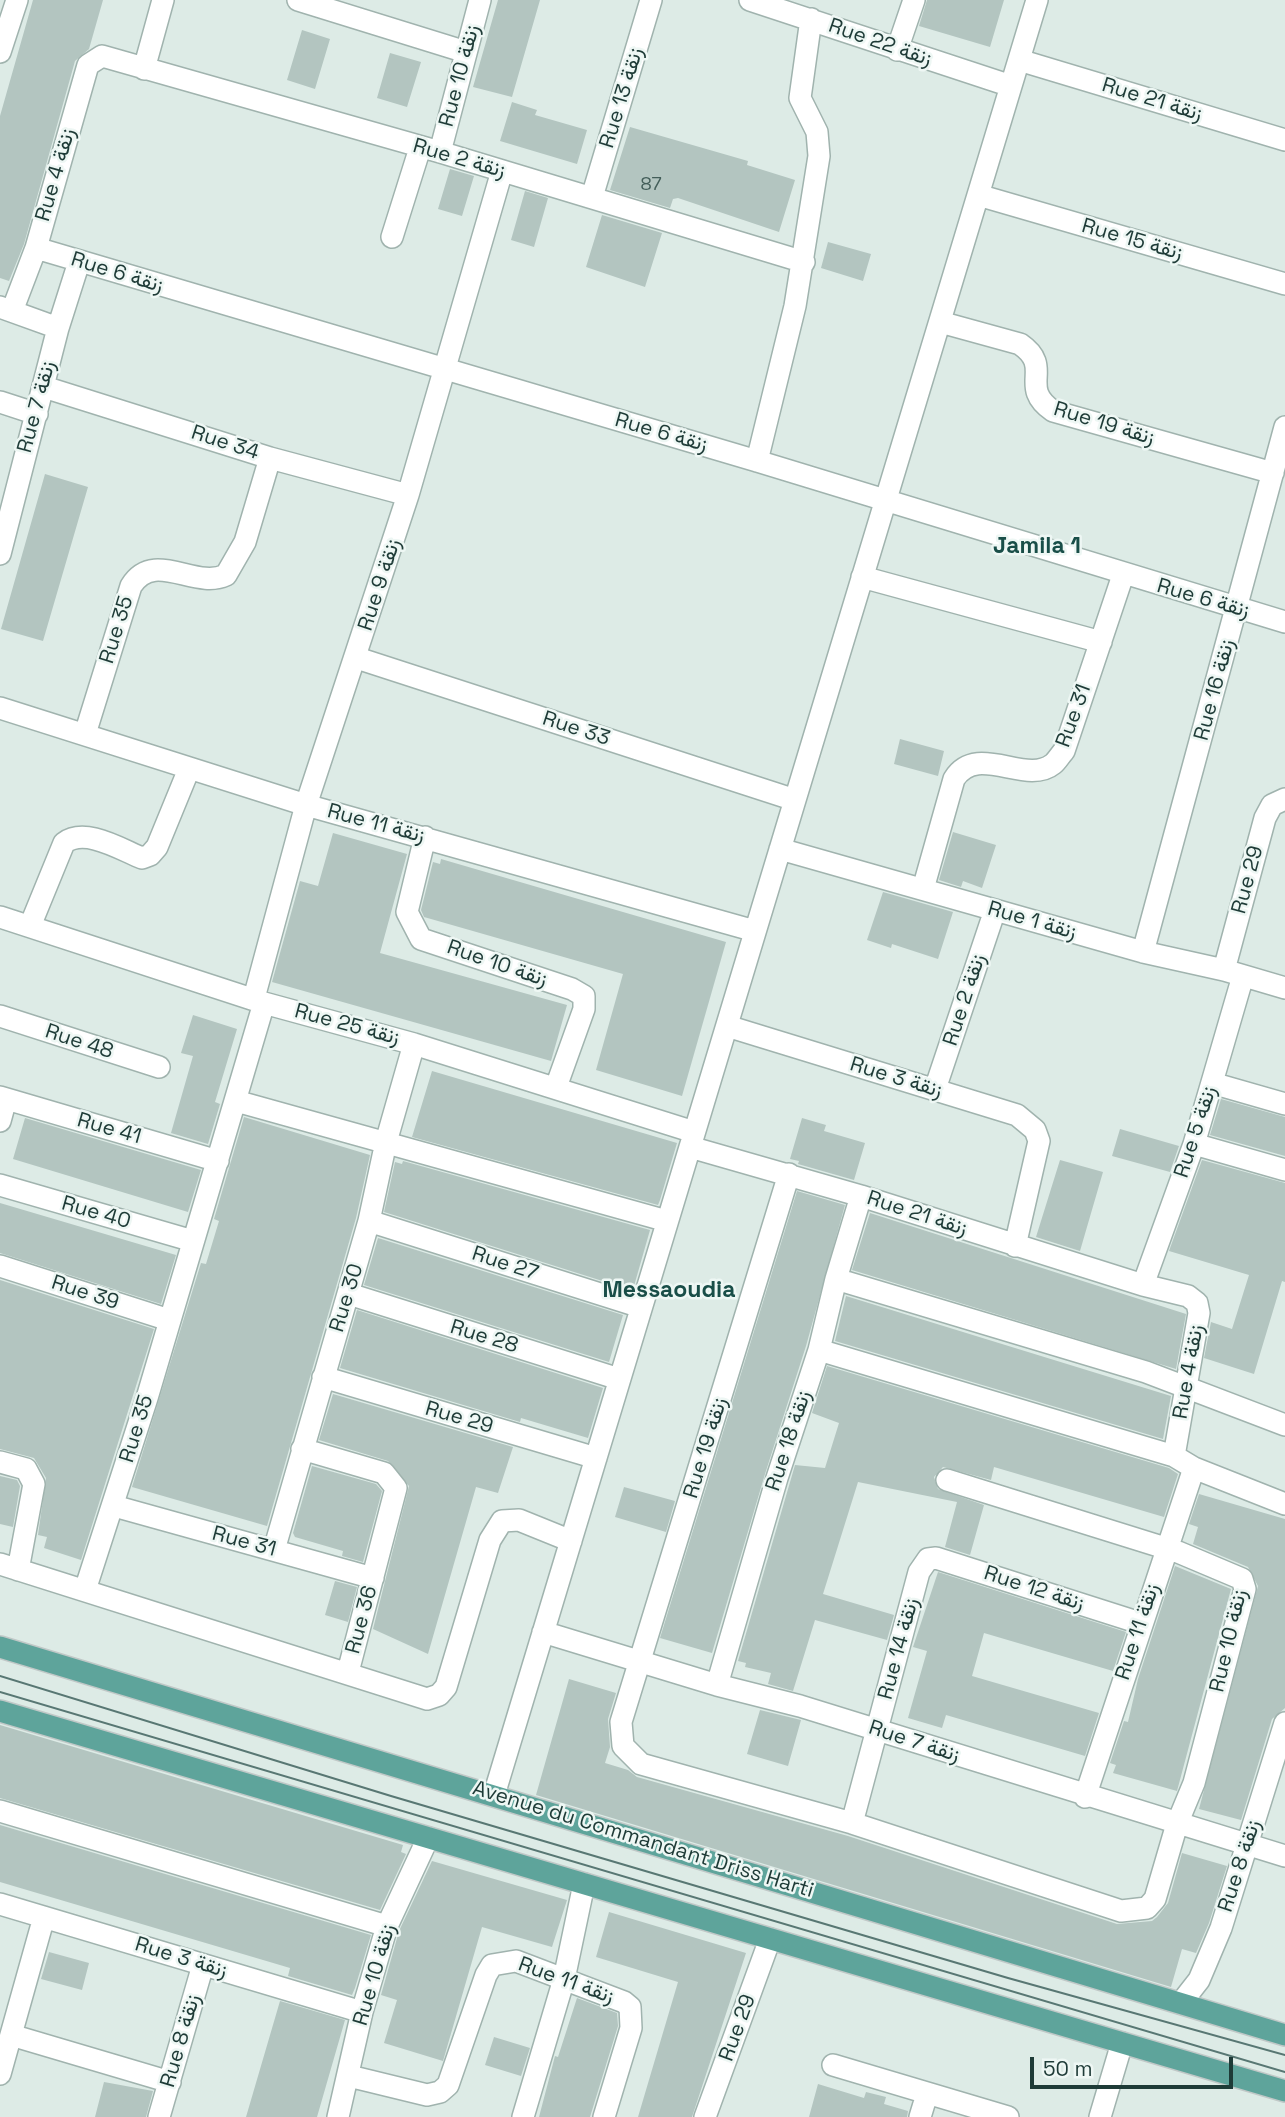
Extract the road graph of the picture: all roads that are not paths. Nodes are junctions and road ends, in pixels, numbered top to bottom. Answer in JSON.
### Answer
{"nodes":[{"id":1,"x":17,"y":0,"type":"edge"},
{"id":2,"x":163,"y":0,"type":"edge"},
{"id":3,"x":298,"y":0,"type":"edge"},
{"id":4,"x":480,"y":0,"type":"edge"},
{"id":5,"x":651,"y":0,"type":"edge"},
{"id":6,"x":750,"y":0,"type":"edge"},
{"id":7,"x":914,"y":0,"type":"edge"},
{"id":8,"x":1037,"y":0,"type":"edge"},
{"id":9,"x":811,"y":19,"type":"junction"},
{"id":10,"x":897,"y":50,"type":"junction"},
{"id":11,"x":0,"y":52,"type":"edge"},
{"id":12,"x":466,"y":52,"type":"junction"},
{"id":13,"x":113,"y":59,"type":"joint"},
{"id":14,"x":1019,"y":60,"type":"junction"},
{"id":15,"x":144,"y":69,"type":"junction"},
{"id":16,"x":1011,"y":86,"type":"junction"},
{"id":17,"x":1285,"y":140,"type":"edge"},
{"id":18,"x":430,"y":150,"type":"junction"},
{"id":19,"x":502,"y":171,"type":"junction"},
{"id":20,"x":978,"y":195,"type":"junction"},
{"id":21,"x":592,"y":197,"type":"junction"},
{"id":22,"x":392,"y":237,"type":"dead end"},
{"id":23,"x":36,"y":248,"type":"junction"},
{"id":24,"x":79,"y":262,"type":"junction"},
{"id":25,"x":804,"y":262,"type":"junction"},
{"id":26,"x":1285,"y":284,"type":"edge"},
{"id":27,"x":6,"y":309,"type":"edge"},
{"id":28,"x":940,"y":322,"type":"junction"},
{"id":29,"x":58,"y":328,"type":"junction"},
{"id":30,"x":445,"y":371,"type":"junction"},
{"id":31,"x":44,"y":387,"type":"junction"},
{"id":32,"x":0,"y":402,"type":"edge"},
{"id":33,"x":37,"y":414,"type":"junction"},
{"id":34,"x":1285,"y":427,"type":"edge"},
{"id":35,"x":270,"y":458,"type":"junction"},
{"id":36,"x":757,"y":461,"type":"junction"},
{"id":37,"x":1273,"y":473,"type":"junction"},
{"id":38,"x":408,"y":495,"type":"junction"},
{"id":39,"x":885,"y":501,"type":"junction"},
{"id":40,"x":5,"y":504,"type":"edge"},
{"id":41,"x":0,"y":554,"type":"edge"},
{"id":42,"x":1123,"y":575,"type":"junction"},
{"id":43,"x":862,"y":577,"type":"junction"},
{"id":44,"x":1237,"y":609,"type":"junction"},
{"id":45,"x":1285,"y":622,"type":"edge"},
{"id":46,"x":1101,"y":642,"type":"junction"},
{"id":47,"x":357,"y":658,"type":"junction"},
{"id":48,"x":0,"y":708,"type":"edge"},
{"id":49,"x":85,"y":734,"type":"junction"},
{"id":50,"x":190,"y":769,"type":"junction"},
{"id":51,"x":1285,"y":799,"type":"edge"},
{"id":52,"x":795,"y":800,"type":"junction"},
{"id":53,"x":306,"y":805,"type":"junction"},
{"id":54,"x":425,"y":837,"type":"junction"},
{"id":55,"x":780,"y":849,"type":"junction"},
{"id":56,"x":923,"y":889,"type":"junction"},
{"id":57,"x":995,"y":910,"type":"junction"},
{"id":58,"x":0,"y":917,"type":"edge"},
{"id":59,"x":30,"y":926,"type":"junction"},
{"id":60,"x":755,"y":931,"type":"junction"},
{"id":61,"x":1143,"y":952,"type":"junction"},
{"id":62,"x":1233,"y":973,"type":"junction"},
{"id":63,"x":1285,"y":988,"type":"edge"},
{"id":64,"x":259,"y":1000,"type":"junction"},
{"id":65,"x":0,"y":1016,"type":"edge"},
{"id":66,"x":727,"y":1026,"type":"junction"},
{"id":67,"x":414,"y":1044,"type":"junction"},
{"id":68,"x":159,"y":1067,"type":"dead end"},
{"id":69,"x":1212,"y":1083,"type":"junction"},
{"id":70,"x":556,"y":1087,"type":"junction"},
{"id":71,"x":935,"y":1089,"type":"junction"},
{"id":72,"x":3,"y":1098,"type":"edge"},
{"id":73,"x":236,"y":1101,"type":"junction"},
{"id":74,"x":1285,"y":1104,"type":"edge"},
{"id":75,"x":0,"y":1121,"type":"edge"},
{"id":76,"x":692,"y":1140,"type":"junction"},
{"id":77,"x":386,"y":1142,"type":"junction"},
{"id":78,"x":1194,"y":1144,"type":"junction"},
{"id":79,"x":218,"y":1161,"type":"junction"},
{"id":80,"x":1285,"y":1170,"type":"edge"},
{"id":81,"x":789,"y":1174,"type":"junction"},
{"id":82,"x":0,"y":1185,"type":"edge"},
{"id":83,"x":861,"y":1196,"type":"junction"},
{"id":84,"x":369,"y":1221,"type":"junction"},
{"id":85,"x":667,"y":1221,"type":"junction"},
{"id":86,"x":193,"y":1241,"type":"junction"},
{"id":87,"x":1015,"y":1245,"type":"junction"},
{"id":88,"x":0,"y":1265,"type":"edge"},
{"id":89,"x":835,"y":1279,"type":"junction"},
{"id":90,"x":1143,"y":1285,"type":"junction"},
{"id":91,"x":349,"y":1294,"type":"junction"},
{"id":92,"x":641,"y":1307,"type":"junction"},
{"id":93,"x":169,"y":1320,"type":"junction"},
{"id":94,"x":818,"y":1350,"type":"junction"},
{"id":95,"x":323,"y":1377,"type":"junction"},
{"id":96,"x":620,"y":1379,"type":"junction"},
{"id":97,"x":1186,"y":1390,"type":"junction"},
{"id":98,"x":1285,"y":1424,"type":"edge"},
{"id":99,"x":302,"y":1449,"type":"junction"},
{"id":100,"x":1174,"y":1456,"type":"junction"},
{"id":101,"x":596,"y":1458,"type":"junction"},
{"id":102,"x":0,"y":1462,"type":"edge"},
{"id":103,"x":1194,"y":1468,"type":"junction"},
{"id":104,"x":947,"y":1480,"type":"dead end"},
{"id":105,"x":1285,"y":1504,"type":"edge"},
{"id":106,"x":114,"y":1506,"type":"junction"},
{"id":107,"x":571,"y":1541,"type":"junction"},
{"id":108,"x":1165,"y":1549,"type":"junction"},
{"id":109,"x":274,"y":1550,"type":"junction"},
{"id":110,"x":928,"y":1559,"type":"joint"},
{"id":111,"x":9,"y":1567,"type":"edge"},
{"id":112,"x":373,"y":1578,"type":"junction"},
{"id":113,"x":85,"y":1590,"type":"junction"},
{"id":114,"x":1140,"y":1623,"type":"junction"},
{"id":115,"x":543,"y":1632,"type":"junction"},
{"id":116,"x":0,"y":1647,"type":"edge"},
{"id":117,"x":642,"y":1662,"type":"junction"},
{"id":118,"x":348,"y":1672,"type":"junction"},
{"id":119,"x":717,"y":1685,"type":"junction"},
{"id":120,"x":0,"y":1711,"type":"edge"},
{"id":121,"x":1285,"y":1723,"type":"edge"},
{"id":122,"x":877,"y":1730,"type":"junction"},
{"id":123,"x":494,"y":1795,"type":"junction"},
{"id":124,"x":1084,"y":1797,"type":"junction"},
{"id":125,"x":0,"y":1811,"type":"edge"},
{"id":126,"x":852,"y":1823,"type":"junction"},
{"id":127,"x":1177,"y":1824,"type":"junction"},
{"id":128,"x":428,"y":1838,"type":"junction"},
{"id":129,"x":1248,"y":1844,"type":"junction"},
{"id":130,"x":1285,"y":1856,"type":"edge"},
{"id":131,"x":584,"y":1884,"type":"junction"},
{"id":132,"x":0,"y":1904,"type":"edge"},
{"id":133,"x":44,"y":1917,"type":"junction"},
{"id":134,"x":387,"y":1926,"type":"junction"},
{"id":135,"x":771,"y":1939,"type":"junction"},
{"id":136,"x":203,"y":1965,"type":"junction"},
{"id":137,"x":564,"y":1979,"type":"junction"},
{"id":138,"x":1181,"y":2003,"type":"junction"},
{"id":139,"x":362,"y":2012,"type":"junction"},
{"id":140,"x":11,"y":2035,"type":"junction"},
{"id":141,"x":1285,"y":2035,"type":"edge"},
{"id":142,"x":1122,"y":2043,"type":"junction"},
{"id":143,"x":833,"y":2065,"type":"dead end"},
{"id":144,"x":0,"y":2074,"type":"edge"},
{"id":145,"x":349,"y":2076,"type":"junction"},
{"id":146,"x":170,"y":2082,"type":"junction"},
{"id":147,"x":1285,"y":2091,"type":"edge"},
{"id":148,"x":927,"y":2094,"type":"junction"},
{"id":149,"x":159,"y":2117,"type":"edge"},
{"id":150,"x":338,"y":2117,"type":"edge"},
{"id":151,"x":523,"y":2117,"type":"edge"},
{"id":152,"x":604,"y":2117,"type":"edge"},
{"id":153,"x":705,"y":2117,"type":"edge"},
{"id":154,"x":920,"y":2117,"type":"edge"},
{"id":155,"x":1008,"y":2117,"type":"edge"},
{"id":156,"x":1100,"y":2117,"type":"edge"}],
"edges":[{"from":1,"to":11,"type":"street"},
{"from":2,"to":15,"type":"street"},
{"from":3,"to":12,"type":"street"},
{"from":4,"to":12,"type":"street","name":"Rue 10 زنقة"},
{"from":5,"to":21,"type":"street","name":"Rue 13 زنقة"},
{"from":6,"to":9,"type":"street","name":"Rue 22 زنقة"},
{"from":7,"to":10,"type":"street"},
{"from":8,"to":14,"type":"street"},
{"from":9,"to":10,"type":"street","name":"Rue 22 زنقة"},
{"from":9,"to":25,"type":"street"},
{"from":10,"to":16,"type":"street","name":"Rue 22 زنقة"},
{"from":12,"to":18,"type":"street","name":"Rue 10 زنقة"},
{"from":13,"to":15,"type":"street","name":"Rue 2 زنقة"},
{"from":13,"to":23,"type":"street","name":"Rue 4 زنقة"},
{"from":14,"to":16,"type":"street"},
{"from":14,"to":17,"type":"street","name":"Rue 21 زنقة"},
{"from":15,"to":18,"type":"street","name":"Rue 2 زنقة"},
{"from":16,"to":20,"type":"street"},
{"from":18,"to":19,"type":"street","name":"Rue 2 زنقة"},
{"from":18,"to":22,"type":"street"},
{"from":19,"to":21,"type":"street","name":"Rue 2 زنقة"},
{"from":19,"to":30,"type":"street","name":"Rue 9 زنقة"},
{"from":20,"to":26,"type":"street","name":"Rue 15 زنقة"},
{"from":20,"to":28,"type":"street"},
{"from":21,"to":25,"type":"street","name":"Rue 2 زنقة"},
{"from":23,"to":24,"type":"street","name":"Rue 6 زنقة"},
{"from":23,"to":27,"type":"street","name":"Rue 4 زنقة"},
{"from":24,"to":29,"type":"street","name":"Rue 7 زنقة"},
{"from":24,"to":30,"type":"street","name":"Rue 6 زنقة"},
{"from":25,"to":36,"type":"street"},
{"from":27,"to":29,"type":"street"},
{"from":28,"to":37,"type":"street","name":"Rue 19 زنقة"},
{"from":28,"to":39,"type":"street"},
{"from":29,"to":31,"type":"street","name":"Rue 7 زنقة"},
{"from":30,"to":36,"type":"street","name":"Rue 6 زنقة"},
{"from":30,"to":38,"type":"street","name":"Rue 9 زنقة"},
{"from":31,"to":33,"type":"street","name":"Rue 7 زنقة"},
{"from":31,"to":35,"type":"street","name":"Rue 34"},
{"from":32,"to":33,"type":"street"},
{"from":33,"to":40,"type":"street","name":"Rue 7 زنقة"},
{"from":34,"to":37,"type":"street","name":"Rue 16 زنقة"},
{"from":35,"to":38,"type":"street","name":"Rue 34"},
{"from":35,"to":49,"type":"street","name":"Rue 35"},
{"from":36,"to":39,"type":"street","name":"Rue 6 زنقة"},
{"from":37,"to":44,"type":"street","name":"Rue 16 زنقة"},
{"from":38,"to":47,"type":"street","name":"Rue 9 زنقة"},
{"from":39,"to":42,"type":"street","name":"Rue 6 زنقة"},
{"from":39,"to":43,"type":"street"},
{"from":40,"to":41,"type":"street","name":"Rue 7 زنقة"},
{"from":42,"to":44,"type":"street","name":"Rue 6 زنقة"},
{"from":42,"to":46,"type":"street","name":"Rue 31"},
{"from":43,"to":46,"type":"street"},
{"from":43,"to":52,"type":"street"},
{"from":44,"to":45,"type":"street","name":"Rue 6 زنقة"},
{"from":44,"to":61,"type":"street","name":"Rue 16 زنقة"},
{"from":46,"to":56,"type":"street","name":"Rue 31"},
{"from":47,"to":52,"type":"street","name":"Rue 33"},
{"from":47,"to":53,"type":"street","name":"Rue 9 زنقة"},
{"from":48,"to":49,"type":"street","name":"Rue 11 زنقة"},
{"from":49,"to":50,"type":"street","name":"Rue 11 زنقة"},
{"from":50,"to":53,"type":"street","name":"Rue 11 زنقة"},
{"from":50,"to":59,"type":"street"},
{"from":51,"to":62,"type":"street","name":"Rue 29"},
{"from":52,"to":55,"type":"street"},
{"from":53,"to":54,"type":"street","name":"Rue 11 زنقة"},
{"from":53,"to":64,"type":"street","name":"Rue 9 زنقة"},
{"from":54,"to":60,"type":"street","name":"Rue 11 زنقة"},
{"from":54,"to":70,"type":"street","name":"Rue 10 زنقة"},
{"from":55,"to":56,"type":"street","name":"Rue 1 زنقة"},
{"from":55,"to":60,"type":"street"},
{"from":56,"to":57,"type":"street","name":"Rue 1 زنقة"},
{"from":57,"to":61,"type":"street","name":"Rue 1 زنقة"},
{"from":57,"to":71,"type":"street","name":"Rue 2 زنقة"},
{"from":58,"to":59,"type":"street","name":"Rue 25 زنقة"},
{"from":59,"to":64,"type":"street","name":"Rue 25 زنقة"},
{"from":60,"to":66,"type":"street"},
{"from":61,"to":62,"type":"street","name":"Rue 1 زنقة"},
{"from":62,"to":63,"type":"street","name":"Rue 1 زنقة"},
{"from":62,"to":69,"type":"street","name":"Rue 5 زنقة"},
{"from":64,"to":67,"type":"street","name":"Rue 25 زنقة"},
{"from":64,"to":73,"type":"street","name":"Rue 35"},
{"from":65,"to":68,"type":"street","name":"Rue 48"},
{"from":66,"to":71,"type":"street","name":"Rue 3 زنقة"},
{"from":66,"to":76,"type":"street"},
{"from":67,"to":70,"type":"street","name":"Rue 25 زنقة"},
{"from":67,"to":77,"type":"street","name":"Rue 30"},
{"from":69,"to":74,"type":"street"},
{"from":69,"to":78,"type":"street","name":"Rue 5 زنقة"},
{"from":70,"to":76,"type":"street","name":"Rue 25 زنقة"},
{"from":71,"to":87,"type":"street","name":"Rue 3 زنقة"},
{"from":72,"to":75,"type":"street"},
{"from":72,"to":79,"type":"street","name":"Rue 41"},
{"from":73,"to":77,"type":"street"},
{"from":73,"to":79,"type":"street","name":"Rue 35"},
{"from":76,"to":81,"type":"street","name":"Rue 21 زنقة"},
{"from":76,"to":85,"type":"street"},
{"from":77,"to":84,"type":"street","name":"Rue 30"},
{"from":77,"to":85,"type":"street"},
{"from":78,"to":80,"type":"street"},
{"from":78,"to":90,"type":"street","name":"Rue 5 زنقة"},
{"from":79,"to":86,"type":"street","name":"Rue 35"},
{"from":81,"to":83,"type":"street","name":"Rue 21 زنقة"},
{"from":81,"to":117,"type":"street","name":"Rue 19 زنقة"},
{"from":82,"to":86,"type":"street","name":"Rue 40"},
{"from":83,"to":87,"type":"street","name":"Rue 21 زنقة"},
{"from":83,"to":89,"type":"street","name":"Rue 18 زنقة"},
{"from":84,"to":91,"type":"street","name":"Rue 30"},
{"from":84,"to":92,"type":"street","name":"Rue 27"},
{"from":85,"to":92,"type":"street"},
{"from":86,"to":93,"type":"street","name":"Rue 35"},
{"from":87,"to":90,"type":"street","name":"Rue 21 زنقة"},
{"from":88,"to":93,"type":"street","name":"Rue 39"},
{"from":89,"to":94,"type":"street","name":"Rue 18 زنقة"},
{"from":89,"to":97,"type":"street"},
{"from":90,"to":97,"type":"street","name":"Rue 4 زنقة"},
{"from":91,"to":95,"type":"street","name":"Rue 30"},
{"from":91,"to":96,"type":"street","name":"Rue 28"},
{"from":92,"to":96,"type":"street"},
{"from":93,"to":106,"type":"street","name":"Rue 35"},
{"from":94,"to":100,"type":"street"},
{"from":94,"to":119,"type":"street","name":"Rue 18 زنقة"},
{"from":95,"to":99,"type":"street","name":"Rue 30"},
{"from":95,"to":101,"type":"street","name":"Rue 29"},
{"from":96,"to":101,"type":"street"},
{"from":97,"to":98,"type":"street"},
{"from":97,"to":100,"type":"street","name":"Rue 4 زنقة"},
{"from":99,"to":109,"type":"street","name":"Rue 30"},
{"from":99,"to":112,"type":"street","name":"Rue 36"},
{"from":100,"to":103,"type":"street"},
{"from":101,"to":107,"type":"street"},
{"from":102,"to":111,"type":"street"},
{"from":103,"to":105,"type":"street"},
{"from":103,"to":108,"type":"street","name":"Rue 11 زنقة"},
{"from":104,"to":108,"type":"street","name":"Rue 10 زنقة"},
{"from":106,"to":109,"type":"street","name":"Rue 31"},
{"from":106,"to":113,"type":"street","name":"Rue 35"},
{"from":107,"to":115,"type":"street"},
{"from":107,"to":118,"type":"street","name":"Rue 36"},
{"from":108,"to":114,"type":"street","name":"Rue 11 زنقة"},
{"from":108,"to":127,"type":"street","name":"Rue 10 زنقة"},
{"from":109,"to":112,"type":"street","name":"Rue 31"},
{"from":110,"to":114,"type":"street","name":"Rue 12 زنقة"},
{"from":110,"to":122,"type":"street","name":"Rue 14 زنقة"},
{"from":111,"to":113,"type":"street"},
{"from":112,"to":118,"type":"street","name":"Rue 36"},
{"from":113,"to":118,"type":"street"},
{"from":114,"to":124,"type":"street","name":"Rue 11 زنقة"},
{"from":115,"to":117,"type":"street","name":"Rue 7 زنقة"},
{"from":115,"to":123,"type":"street"},
{"from":116,"to":123,"type":"main road","name":"Avenue du Commandant Driss Harti"},
{"from":117,"to":119,"type":"street","name":"Rue 7 زنقة"},
{"from":117,"to":126,"type":"street","name":"Rue 19 زنقة"},
{"from":119,"to":122,"type":"street","name":"Rue 7 زنقة"},
{"from":120,"to":128,"type":"main road"},
{"from":121,"to":129,"type":"street","name":"Rue 8 زنقة"},
{"from":122,"to":124,"type":"street","name":"Rue 7 زنقة"},
{"from":122,"to":126,"type":"street","name":"Rue 14 زنقة"},
{"from":123,"to":138,"type":"main road","name":"Avenue du Commandant Driss Harti"},
{"from":124,"to":127,"type":"street","name":"Rue 7 زنقة"},
{"from":125,"to":134,"type":"street"},
{"from":126,"to":127,"type":"street","name":"Rue 10 زنقة"},
{"from":127,"to":129,"type":"street","name":"Rue 7 زنقة"},
{"from":128,"to":131,"type":"main road"},
{"from":128,"to":134,"type":"street","name":"Rue 10 زنقة"},
{"from":129,"to":130,"type":"street","name":"Rue 7 زنقة"},
{"from":129,"to":138,"type":"street","name":"Rue 8 زنقة"},
{"from":131,"to":135,"type":"main road"},
{"from":131,"to":137,"type":"street"},
{"from":132,"to":133,"type":"street","name":"Rue 3 زنقة"},
{"from":133,"to":136,"type":"street","name":"Rue 3 زنقة"},
{"from":133,"to":140,"type":"street"},
{"from":134,"to":139,"type":"street","name":"Rue 10 زنقة"},
{"from":135,"to":142,"type":"main road"},
{"from":135,"to":153,"type":"street","name":"Rue 29"},
{"from":136,"to":139,"type":"street","name":"Rue 3 زنقة"},
{"from":136,"to":146,"type":"street","name":"Rue 8 زنقة"},
{"from":137,"to":145,"type":"street","name":"Rue 11 زنقة"},
{"from":137,"to":151,"type":"street"},
{"from":137,"to":152,"type":"street","name":"Rue 11 زنقة"},
{"from":138,"to":141,"type":"main road","name":"Avenue du Commandant Driss Harti"},
{"from":139,"to":145,"type":"street","name":"Rue 10 زنقة"},
{"from":140,"to":144,"type":"street"},
{"from":140,"to":146,"type":"street"},
{"from":142,"to":147,"type":"main road"},
{"from":142,"to":156,"type":"street"},
{"from":143,"to":148,"type":"street"},
{"from":145,"to":150,"type":"street","name":"Rue 10 زنقة"},
{"from":146,"to":149,"type":"street","name":"Rue 8 زنقة"},
{"from":148,"to":154,"type":"street"},
{"from":148,"to":155,"type":"street"}]}
